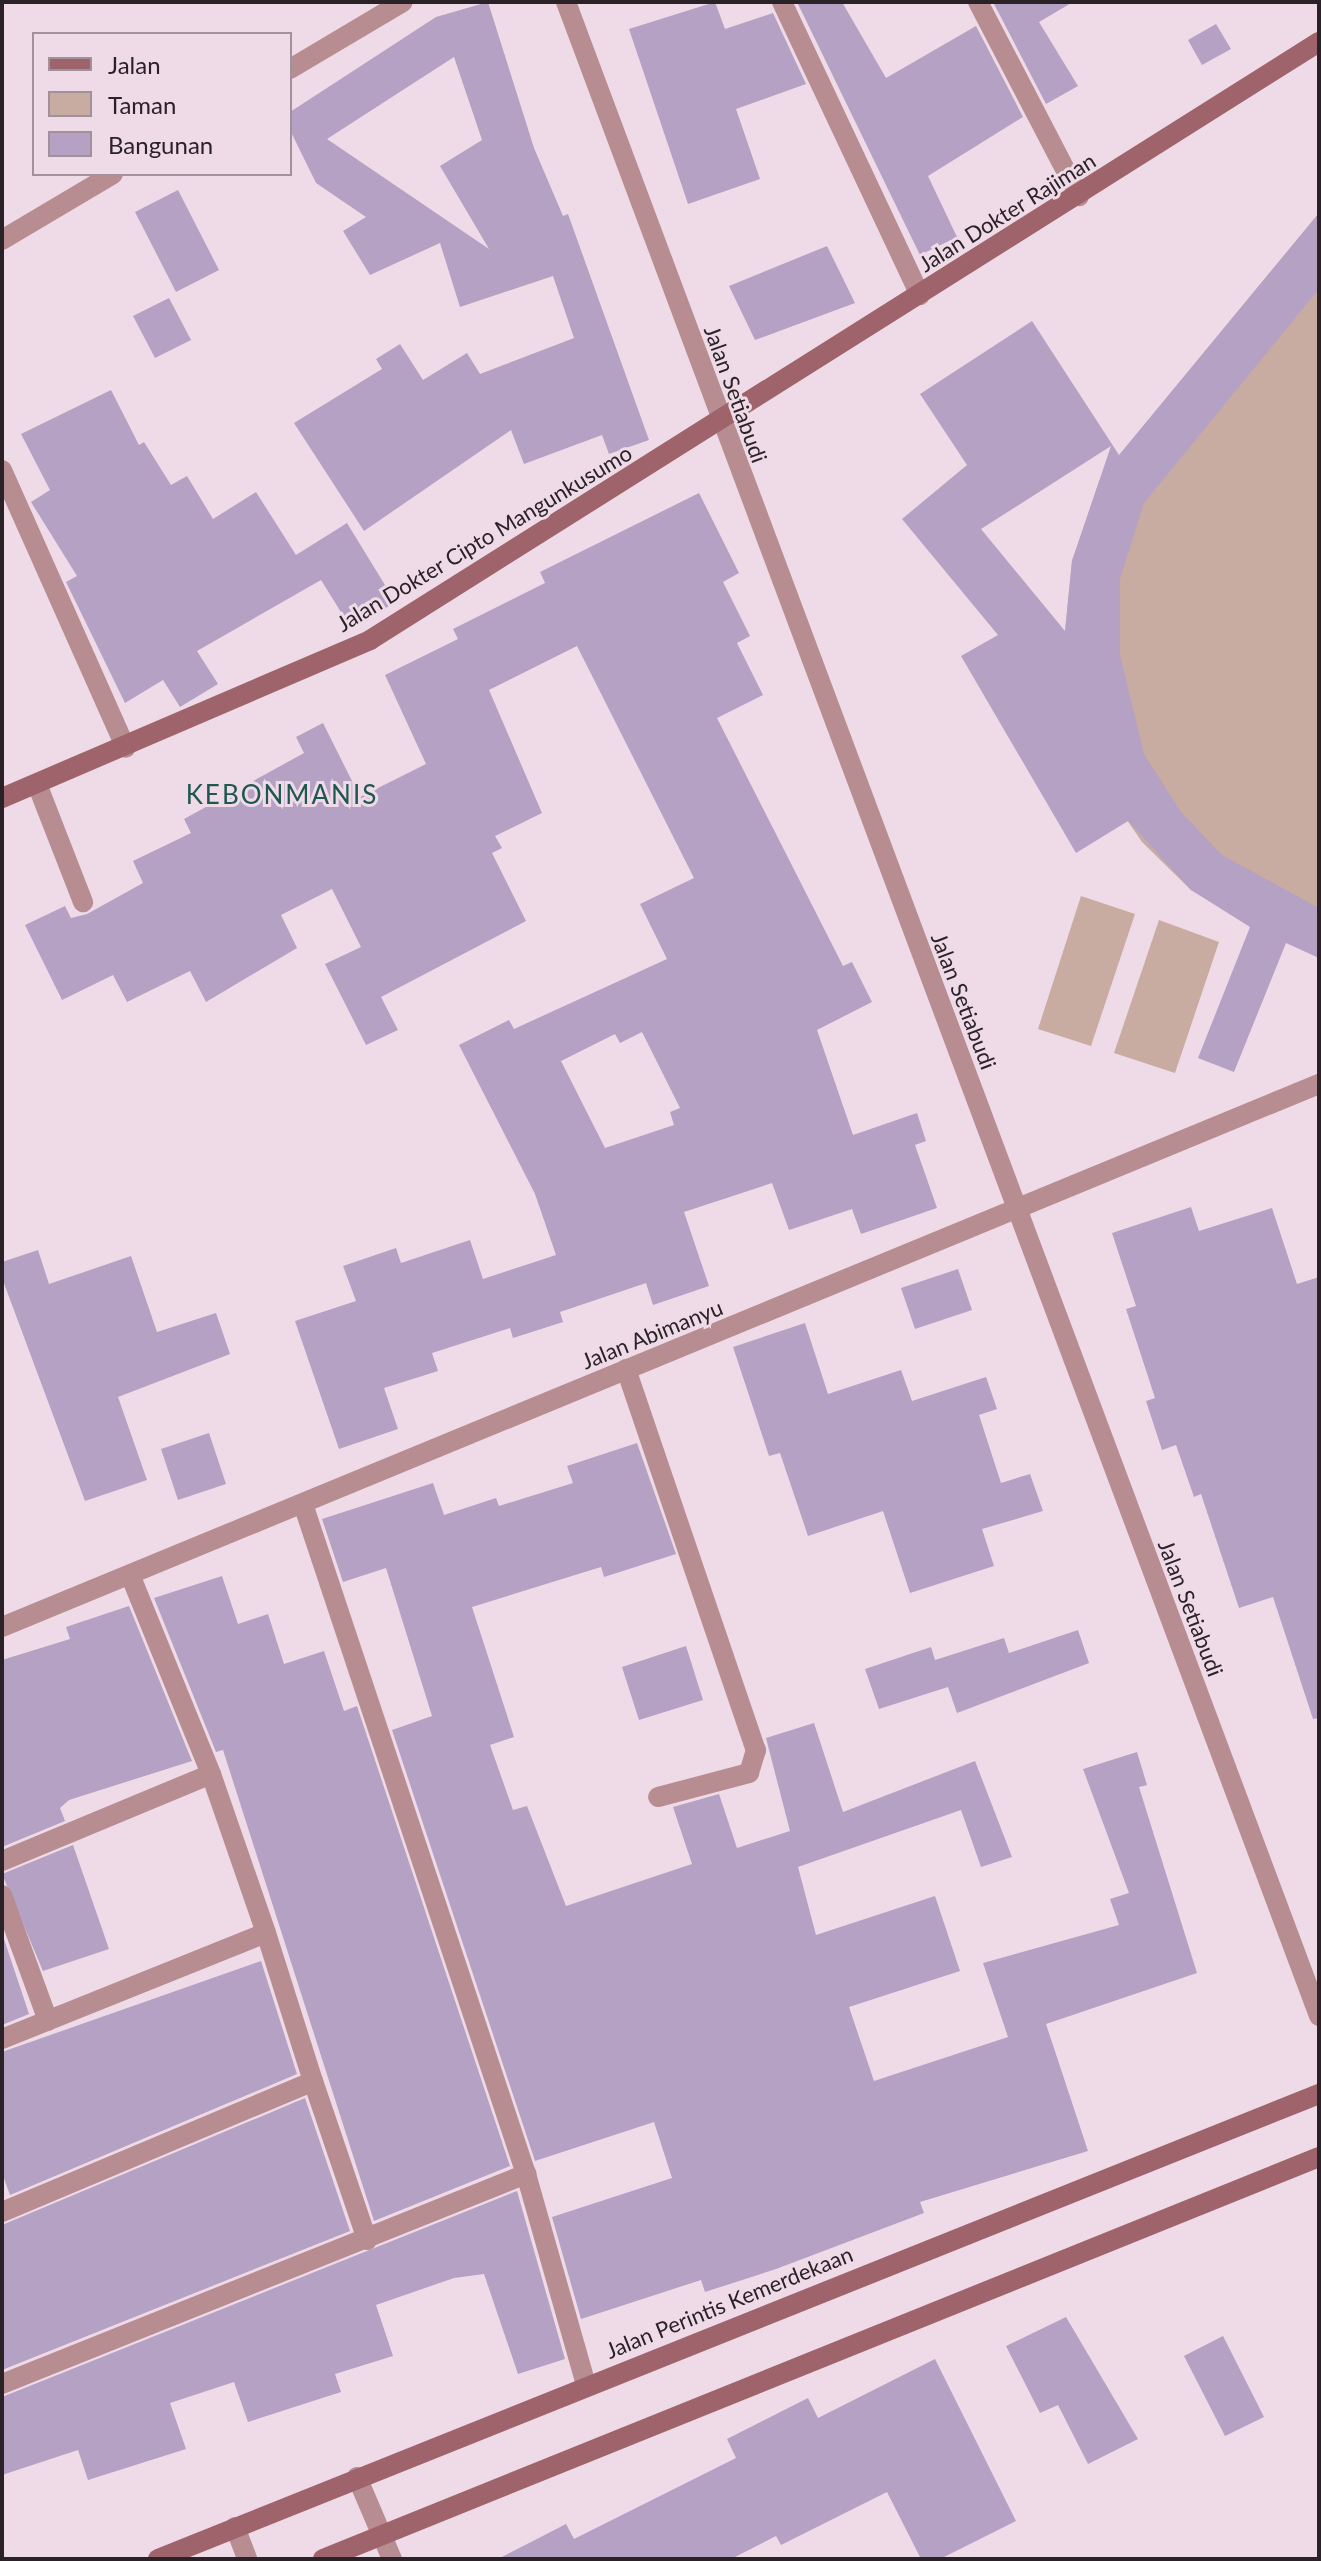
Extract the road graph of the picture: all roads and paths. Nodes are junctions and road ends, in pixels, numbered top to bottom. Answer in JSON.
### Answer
{"nodes":[{"id":1,"x":403,"y":2,"type":"edge"},
{"id":2,"x":566,"y":2,"type":"edge"},
{"id":3,"x":782,"y":2,"type":"edge"},
{"id":4,"x":978,"y":2,"type":"edge"},
{"id":5,"x":1319,"y":42,"type":"edge"},
{"id":6,"x":292,"y":68,"type":"edge"},
{"id":7,"x":110,"y":176,"type":"edge"},
{"id":8,"x":1079,"y":196,"type":"junction"},
{"id":9,"x":2,"y":240,"type":"edge"},
{"id":10,"x":920,"y":295,"type":"junction"},
{"id":11,"x":721,"y":423,"type":"junction"},
{"id":12,"x":2,"y":470,"type":"edge"},
{"id":13,"x":126,"y":748,"type":"junction"},
{"id":14,"x":37,"y":784,"type":"junction"},
{"id":15,"x":2,"y":798,"type":"edge"},
{"id":16,"x":83,"y":902,"type":"dead end"},
{"id":17,"x":1319,"y":1084,"type":"edge"},
{"id":18,"x":1017,"y":1213,"type":"junction"},
{"id":19,"x":626,"y":1369,"type":"junction"},
{"id":20,"x":303,"y":1504,"type":"junction"},
{"id":21,"x":131,"y":1577,"type":"junction"},
{"id":22,"x":2,"y":1627,"type":"edge"},
{"id":23,"x":211,"y":1774,"type":"junction"},
{"id":24,"x":658,"y":1797,"type":"dead end"},
{"id":25,"x":2,"y":1861,"type":"edge"},
{"id":26,"x":2,"y":1895,"type":"edge"},
{"id":27,"x":266,"y":1933,"type":"junction"},
{"id":28,"x":1319,"y":2016,"type":"edge"},
{"id":29,"x":48,"y":2021,"type":"junction"},
{"id":30,"x":2,"y":2039,"type":"edge"},
{"id":31,"x":313,"y":2081,"type":"junction"},
{"id":32,"x":1319,"y":2094,"type":"edge"},
{"id":33,"x":1319,"y":2157,"type":"edge"},
{"id":34,"x":526,"y":2174,"type":"junction"},
{"id":35,"x":2,"y":2212,"type":"edge"},
{"id":36,"x":367,"y":2240,"type":"junction"},
{"id":37,"x":2,"y":2384,"type":"edge"},
{"id":38,"x":586,"y":2384,"type":"junction"},
{"id":39,"x":357,"y":2477,"type":"junction"},
{"id":40,"x":235,"y":2527,"type":"junction"},
{"id":41,"x":382,"y":2536,"type":"junction"},
{"id":42,"x":158,"y":2559,"type":"edge"},
{"id":43,"x":247,"y":2559,"type":"edge"},
{"id":44,"x":323,"y":2559,"type":"edge"},
{"id":45,"x":392,"y":2559,"type":"edge"}],
"edges":[{"from":1,"to":6,"type":"street"},
{"from":2,"to":11,"type":"street","name":"Jalan Setiabudi"},
{"from":3,"to":10,"type":"street"},
{"from":4,"to":8,"type":"street"},
{"from":5,"to":8,"type":"main road","name":"Jalan Dokter Rajiman"},
{"from":7,"to":9,"type":"street"},
{"from":8,"to":10,"type":"main road","name":"Jalan Dokter Rajiman"},
{"from":10,"to":11,"type":"main road","name":"Jalan Dokter Rajiman"},
{"from":11,"to":13,"type":"main road","name":"Jalan Dokter Cipto Mangunkusumo"},
{"from":11,"to":18,"type":"street","name":"Jalan Setiabudi"},
{"from":12,"to":13,"type":"street"},
{"from":13,"to":14,"type":"main road","name":"Jalan Dokter Cipto Mangunkusumo"},
{"from":14,"to":15,"type":"main road","name":"Jalan Dokter Cipto Mangunkusumo"},
{"from":14,"to":16,"type":"street"},
{"from":17,"to":18,"type":"street","name":"Jalan Abimanyu"},
{"from":18,"to":19,"type":"street","name":"Jalan Abimanyu"},
{"from":18,"to":28,"type":"street","name":"Jalan Setiabudi"},
{"from":19,"to":20,"type":"street","name":"Jalan Abimanyu"},
{"from":19,"to":24,"type":"street"},
{"from":20,"to":21,"type":"street","name":"Jalan Abimanyu"},
{"from":20,"to":34,"type":"street"},
{"from":21,"to":22,"type":"street","name":"Jalan Abimanyu"},
{"from":21,"to":23,"type":"street"},
{"from":23,"to":25,"type":"street"},
{"from":23,"to":27,"type":"street"},
{"from":26,"to":29,"type":"street"},
{"from":27,"to":29,"type":"street"},
{"from":27,"to":31,"type":"street"},
{"from":29,"to":30,"type":"street"},
{"from":31,"to":35,"type":"street"},
{"from":31,"to":36,"type":"street"},
{"from":32,"to":38,"type":"main road","name":"Jalan Perintis Kemerdekaan"},
{"from":33,"to":41,"type":"main road"},
{"from":34,"to":36,"type":"street"},
{"from":34,"to":38,"type":"street"},
{"from":36,"to":37,"type":"street"},
{"from":38,"to":39,"type":"main road","name":"Jalan Perintis Kemerdekaan"},
{"from":39,"to":40,"type":"main road","name":"Jalan Perintis Kemerdekaan"},
{"from":39,"to":41,"type":"street"},
{"from":40,"to":42,"type":"main road","name":"Jalan Perintis Kemerdekaan"},
{"from":40,"to":43,"type":"street"},
{"from":41,"to":44,"type":"main road"},
{"from":41,"to":45,"type":"street"}]}
